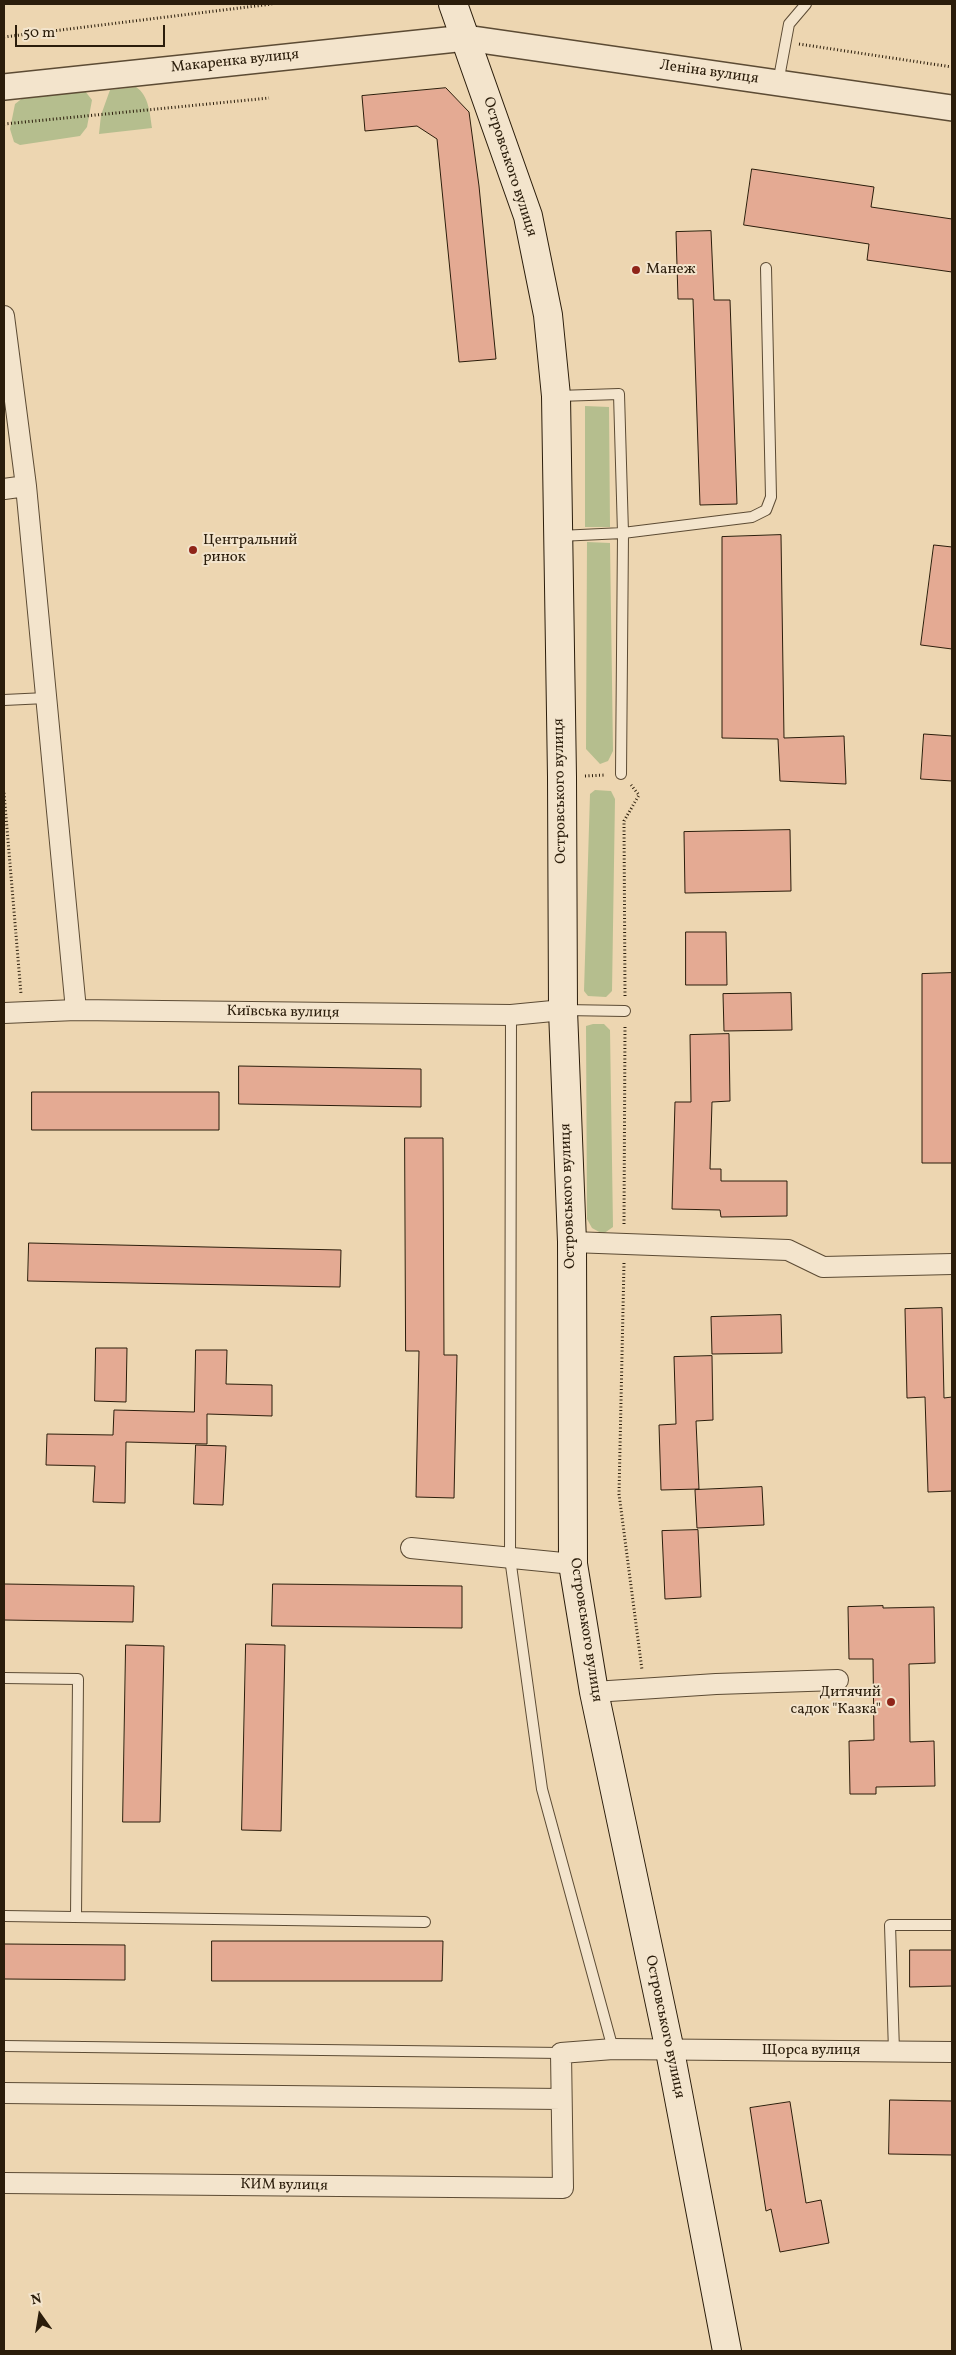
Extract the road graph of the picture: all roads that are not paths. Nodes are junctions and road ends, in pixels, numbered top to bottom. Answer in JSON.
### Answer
{"nodes":[{"id":1,"x":453,"y":4,"type":"edge"},
{"id":2,"x":806,"y":4,"type":"edge"},
{"id":3,"x":466,"y":38,"type":"junction"},
{"id":4,"x":778,"y":83,"type":"junction"},
{"id":5,"x":4,"y":87,"type":"edge"},
{"id":6,"x":952,"y":108,"type":"edge"},
{"id":7,"x":766,"y":268,"type":"dead end"},
{"id":8,"x":4,"y":316,"type":"edge"},
{"id":9,"x":556,"y":396,"type":"junction"},
{"id":10,"x":26,"y":486,"type":"junction"},
{"id":11,"x":4,"y":489,"type":"edge"},
{"id":12,"x":623,"y":533,"type":"junction"},
{"id":13,"x":558,"y":536,"type":"junction"},
{"id":14,"x":46,"y":698,"type":"junction"},
{"id":15,"x":4,"y":700,"type":"edge"},
{"id":16,"x":620,"y":774,"type":"road end"},
{"id":17,"x":76,"y":1010,"type":"junction"},
{"id":18,"x":562,"y":1010,"type":"junction"},
{"id":19,"x":625,"y":1011,"type":"road end"},
{"id":20,"x":13,"y":1012,"type":"edge"},
{"id":21,"x":511,"y":1015,"type":"junction"},
{"id":22,"x":572,"y":1242,"type":"junction"},
{"id":23,"x":952,"y":1264,"type":"edge"},
{"id":24,"x":411,"y":1548,"type":"dead end"},
{"id":25,"x":510,"y":1558,"type":"junction"},
{"id":26,"x":573,"y":1564,"type":"junction"},
{"id":27,"x":4,"y":1678,"type":"edge"},
{"id":28,"x":838,"y":1680,"type":"dead end"},
{"id":29,"x":594,"y":1692,"type":"junction"},
{"id":30,"x":4,"y":1916,"type":"edge"},
{"id":31,"x":76,"y":1917,"type":"junction"},
{"id":32,"x":425,"y":1922,"type":"dead end"},
{"id":33,"x":952,"y":1925,"type":"edge"},
{"id":34,"x":4,"y":2046,"type":"edge"},
{"id":35,"x":613,"y":2050,"type":"junction"},
{"id":36,"x":670,"y":2051,"type":"junction"},
{"id":37,"x":894,"y":2051,"type":"junction"},
{"id":38,"x":952,"y":2052,"type":"edge"},
{"id":39,"x":561,"y":2053,"type":"junction"},
{"id":40,"x":4,"y":2093,"type":"edge"},
{"id":41,"x":561,"y":2099,"type":"junction"},
{"id":42,"x":4,"y":2183,"type":"edge"},
{"id":43,"x":727,"y":2351,"type":"edge"}],
"edges":[{"from":1,"to":3,"type":"main road","name":"Островського вулиця"},
{"from":2,"to":4,"type":"lane"},
{"from":3,"to":4,"type":"street","name":"Леніна вулиця"},
{"from":3,"to":5,"type":"street","name":"Макаренка вулиця"},
{"from":3,"to":9,"type":"main road","name":"Островського вулиця"},
{"from":4,"to":6,"type":"street","name":"Леніна вулиця"},
{"from":7,"to":12,"type":"lane"},
{"from":8,"to":10,"type":"street"},
{"from":9,"to":12,"type":"lane"},
{"from":9,"to":13,"type":"main road","name":"Островського вулиця"},
{"from":10,"to":11,"type":"street"},
{"from":10,"to":14,"type":"street"},
{"from":12,"to":13,"type":"lane"},
{"from":12,"to":16,"type":"lane"},
{"from":13,"to":18,"type":"main road","name":"Островського вулиця"},
{"from":14,"to":15,"type":"lane"},
{"from":14,"to":17,"type":"street"},
{"from":17,"to":20,"type":"street","name":"Київська вулиця"},
{"from":17,"to":21,"type":"street","name":"Київська вулиця"},
{"from":18,"to":19,"type":"lane"},
{"from":18,"to":21,"type":"street","name":"Київська вулиця"},
{"from":18,"to":22,"type":"main road","name":"Островського вулиця"},
{"from":21,"to":25,"type":"lane"},
{"from":22,"to":23,"type":"street"},
{"from":22,"to":26,"type":"main road","name":"Островського вулиця"},
{"from":24,"to":25,"type":"street"},
{"from":25,"to":26,"type":"street"},
{"from":25,"to":35,"type":"lane"},
{"from":26,"to":29,"type":"main road","name":"Островського вулиця"},
{"from":27,"to":31,"type":"lane"},
{"from":28,"to":29,"type":"street"},
{"from":29,"to":36,"type":"main road","name":"Островського вулиця"},
{"from":30,"to":31,"type":"lane"},
{"from":31,"to":32,"type":"lane"},
{"from":33,"to":37,"type":"lane"},
{"from":34,"to":39,"type":"lane"},
{"from":35,"to":36,"type":"street","name":"Щорса вулиця"},
{"from":35,"to":39,"type":"street","name":"Щорса вулиця"},
{"from":36,"to":37,"type":"street","name":"Щорса вулиця"},
{"from":36,"to":43,"type":"main road","name":"Островського вулиця"},
{"from":37,"to":38,"type":"street","name":"Щорса вулиця"},
{"from":39,"to":41,"type":"street"},
{"from":40,"to":41,"type":"street"},
{"from":41,"to":42,"type":"street","name":"КИМ вулиця"}]}
